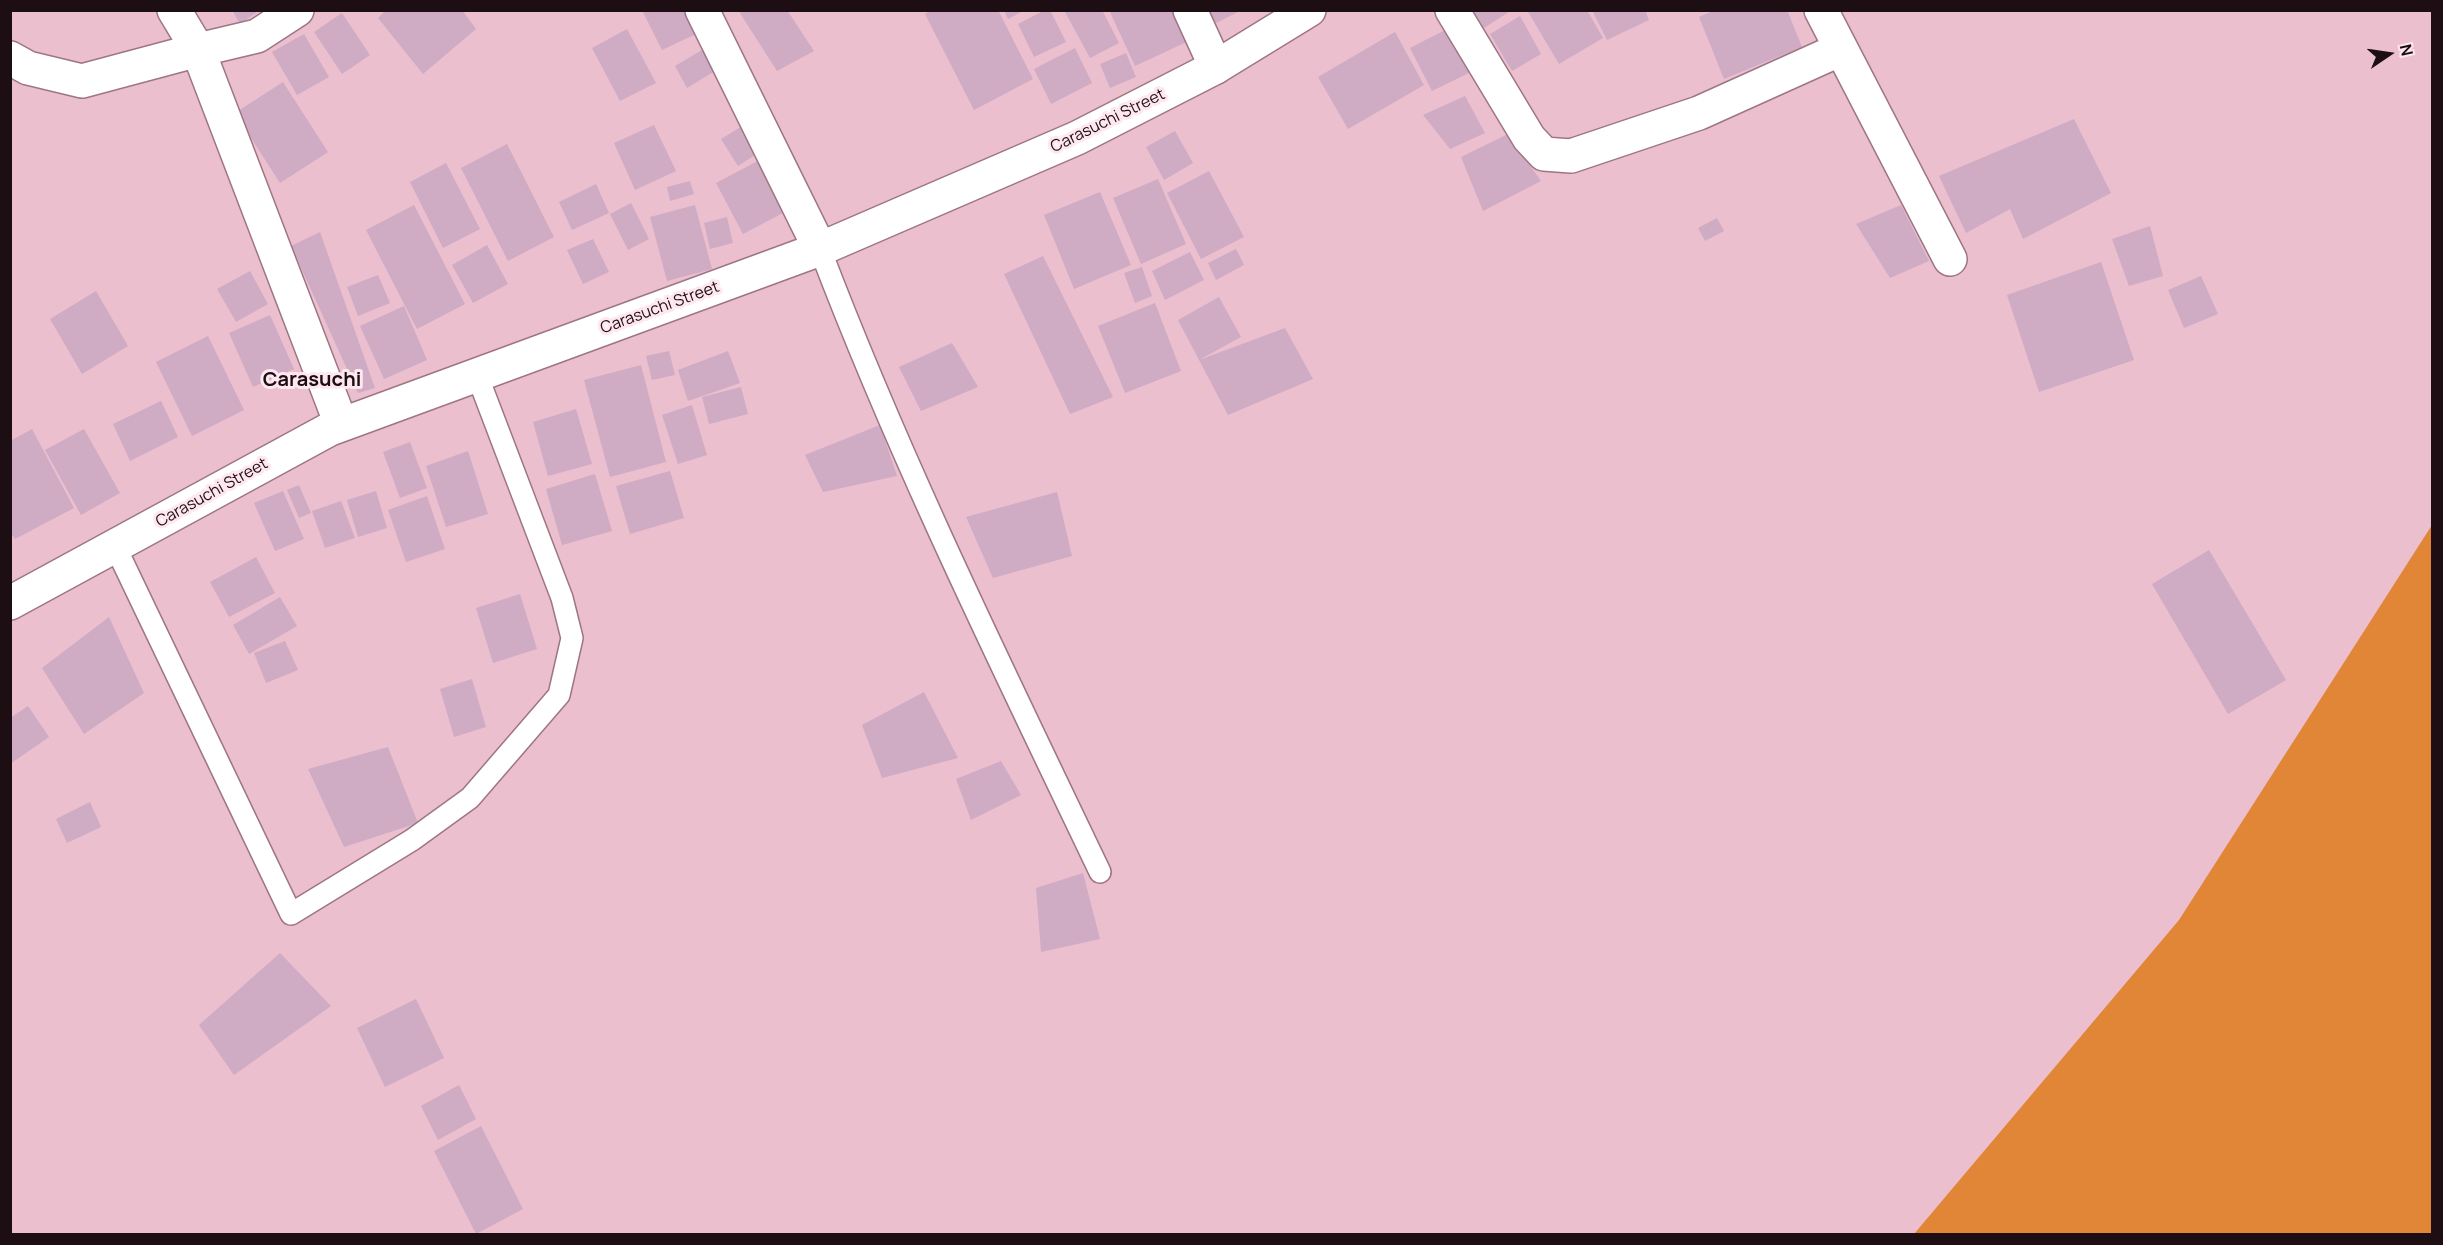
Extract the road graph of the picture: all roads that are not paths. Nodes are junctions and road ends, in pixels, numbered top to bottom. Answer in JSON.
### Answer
{"nodes":[{"id":1,"x":174,"y":10,"type":"edge"},
{"id":2,"x":297,"y":10,"type":"edge"},
{"id":3,"x":702,"y":10,"type":"edge"},
{"id":4,"x":1190,"y":10,"type":"edge"},
{"id":5,"x":1452,"y":10,"type":"edge"},
{"id":6,"x":1821,"y":10,"type":"edge"},
{"id":7,"x":1308,"y":11,"type":"edge"},
{"id":8,"x":198,"y":50,"type":"junction"},
{"id":9,"x":1841,"y":50,"type":"junction"},
{"id":10,"x":10,"y":58,"type":"edge"},
{"id":11,"x":1216,"y":67,"type":"junction"},
{"id":12,"x":820,"y":249,"type":"junction"},
{"id":13,"x":1950,"y":259,"type":"dead end"},
{"id":14,"x":477,"y":375,"type":"junction"},
{"id":15,"x":341,"y":424,"type":"junction"},
{"id":16,"x":115,"y":546,"type":"junction"},
{"id":17,"x":10,"y":603,"type":"edge"},
{"id":18,"x":1100,"y":872,"type":"dead end"}],
"edges":[{"from":1,"to":8,"type":"street"},
{"from":2,"to":8,"type":"street"},
{"from":3,"to":12,"type":"street"},
{"from":4,"to":11,"type":"street"},
{"from":5,"to":9,"type":"street"},
{"from":6,"to":9,"type":"street"},
{"from":7,"to":11,"type":"street","name":"Carasuchi Street"},
{"from":8,"to":10,"type":"street"},
{"from":8,"to":15,"type":"street"},
{"from":9,"to":13,"type":"street"},
{"from":11,"to":12,"type":"street","name":"Carasuchi Street"},
{"from":12,"to":14,"type":"street","name":"Carasuchi Street"},
{"from":12,"to":18,"type":"lane"},
{"from":14,"to":15,"type":"street","name":"Carasuchi Street"},
{"from":14,"to":16,"type":"lane"},
{"from":15,"to":16,"type":"street","name":"Carasuchi Street"},
{"from":16,"to":17,"type":"street","name":"Carasuchi Street"}]}
